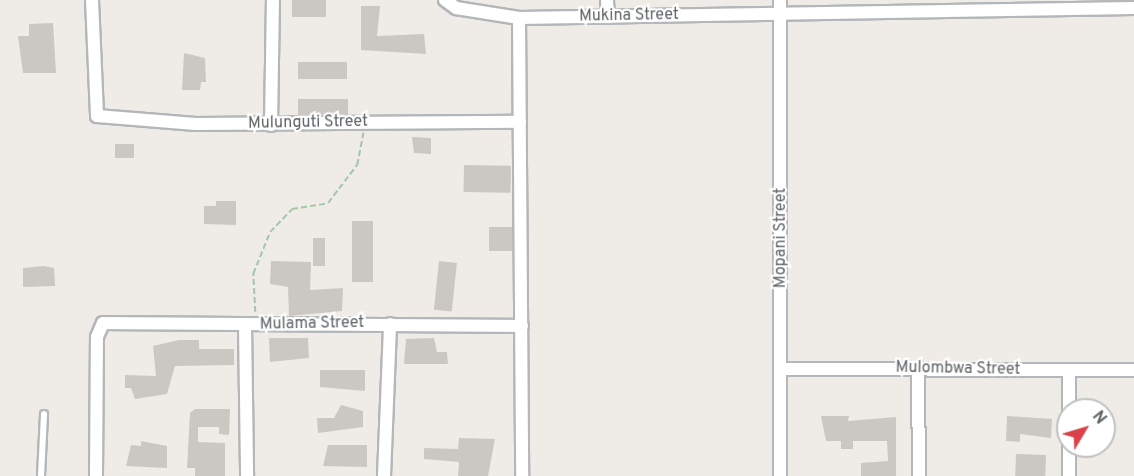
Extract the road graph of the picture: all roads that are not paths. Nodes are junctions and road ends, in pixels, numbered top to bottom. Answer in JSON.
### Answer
{"nodes":[{"id":1,"x":92,"y":0,"type":"edge"},
{"id":2,"x":273,"y":0,"type":"edge"},
{"id":3,"x":445,"y":0,"type":"edge"},
{"id":4,"x":607,"y":0,"type":"edge"},
{"id":5,"x":959,"y":5,"type":"edge"},
{"id":6,"x":1129,"y":5,"type":"edge"},
{"id":7,"x":780,"y":6,"type":"edge"},
{"id":8,"x":608,"y":16,"type":"junction"},
{"id":9,"x":519,"y":18,"type":"junction"},
{"id":10,"x":520,"y":122,"type":"junction"},
{"id":11,"x":271,"y":125,"type":"junction"},
{"id":12,"x":390,"y":324,"type":"junction"},
{"id":13,"x":250,"y":325,"type":"junction"},
{"id":14,"x":522,"y":326,"type":"junction"},
{"id":15,"x":781,"y":369,"type":"junction"},
{"id":16,"x":918,"y":369,"type":"junction"},
{"id":17,"x":1134,"y":370,"type":"edge"},
{"id":18,"x":1069,"y":371,"type":"junction"},
{"id":19,"x":1069,"y":398,"type":"edge"},
{"id":20,"x":44,"y":414,"type":"dead end"},
{"id":21,"x":1069,"y":458,"type":"edge"},
{"id":22,"x":41,"y":476,"type":"edge"},
{"id":23,"x":96,"y":476,"type":"edge"},
{"id":24,"x":247,"y":476,"type":"edge"},
{"id":25,"x":384,"y":476,"type":"edge"},
{"id":26,"x":522,"y":476,"type":"edge"},
{"id":27,"x":780,"y":476,"type":"edge"},
{"id":28,"x":919,"y":476,"type":"edge"},
{"id":29,"x":1069,"y":476,"type":"edge"}],
"edges":[{"from":1,"to":11,"type":"street","name":"Mulunguti Street"},
{"from":2,"to":11,"type":"street"},
{"from":3,"to":9,"type":"street","name":"Mukina Street"},
{"from":4,"to":8,"type":"street"},
{"from":5,"to":6,"type":"street","name":"Mukina Street"},
{"from":5,"to":7,"type":"street","name":"Mukina Street"},
{"from":7,"to":8,"type":"street","name":"Mukina Street"},
{"from":7,"to":15,"type":"street","name":"Mopani Street"},
{"from":8,"to":9,"type":"street","name":"Mukina Street"},
{"from":9,"to":10,"type":"street"},
{"from":10,"to":11,"type":"street","name":"Mulunguti Street"},
{"from":10,"to":14,"type":"street"},
{"from":12,"to":13,"type":"street","name":"Mulama Street"},
{"from":12,"to":14,"type":"street","name":"Mulama Street"},
{"from":12,"to":25,"type":"street"},
{"from":13,"to":23,"type":"street","name":"Mulama Street"},
{"from":13,"to":24,"type":"street"},
{"from":14,"to":26,"type":"street"},
{"from":15,"to":16,"type":"street","name":"Mulombwa Street"},
{"from":15,"to":27,"type":"street","name":"Mopani Street"},
{"from":16,"to":18,"type":"street","name":"Mulombwa Street"},
{"from":16,"to":28,"type":"street"},
{"from":17,"to":18,"type":"street","name":"Mulombwa Street"},
{"from":18,"to":19,"type":"street"},
{"from":20,"to":22,"type":"lane"},
{"from":21,"to":29,"type":"street"}]}
